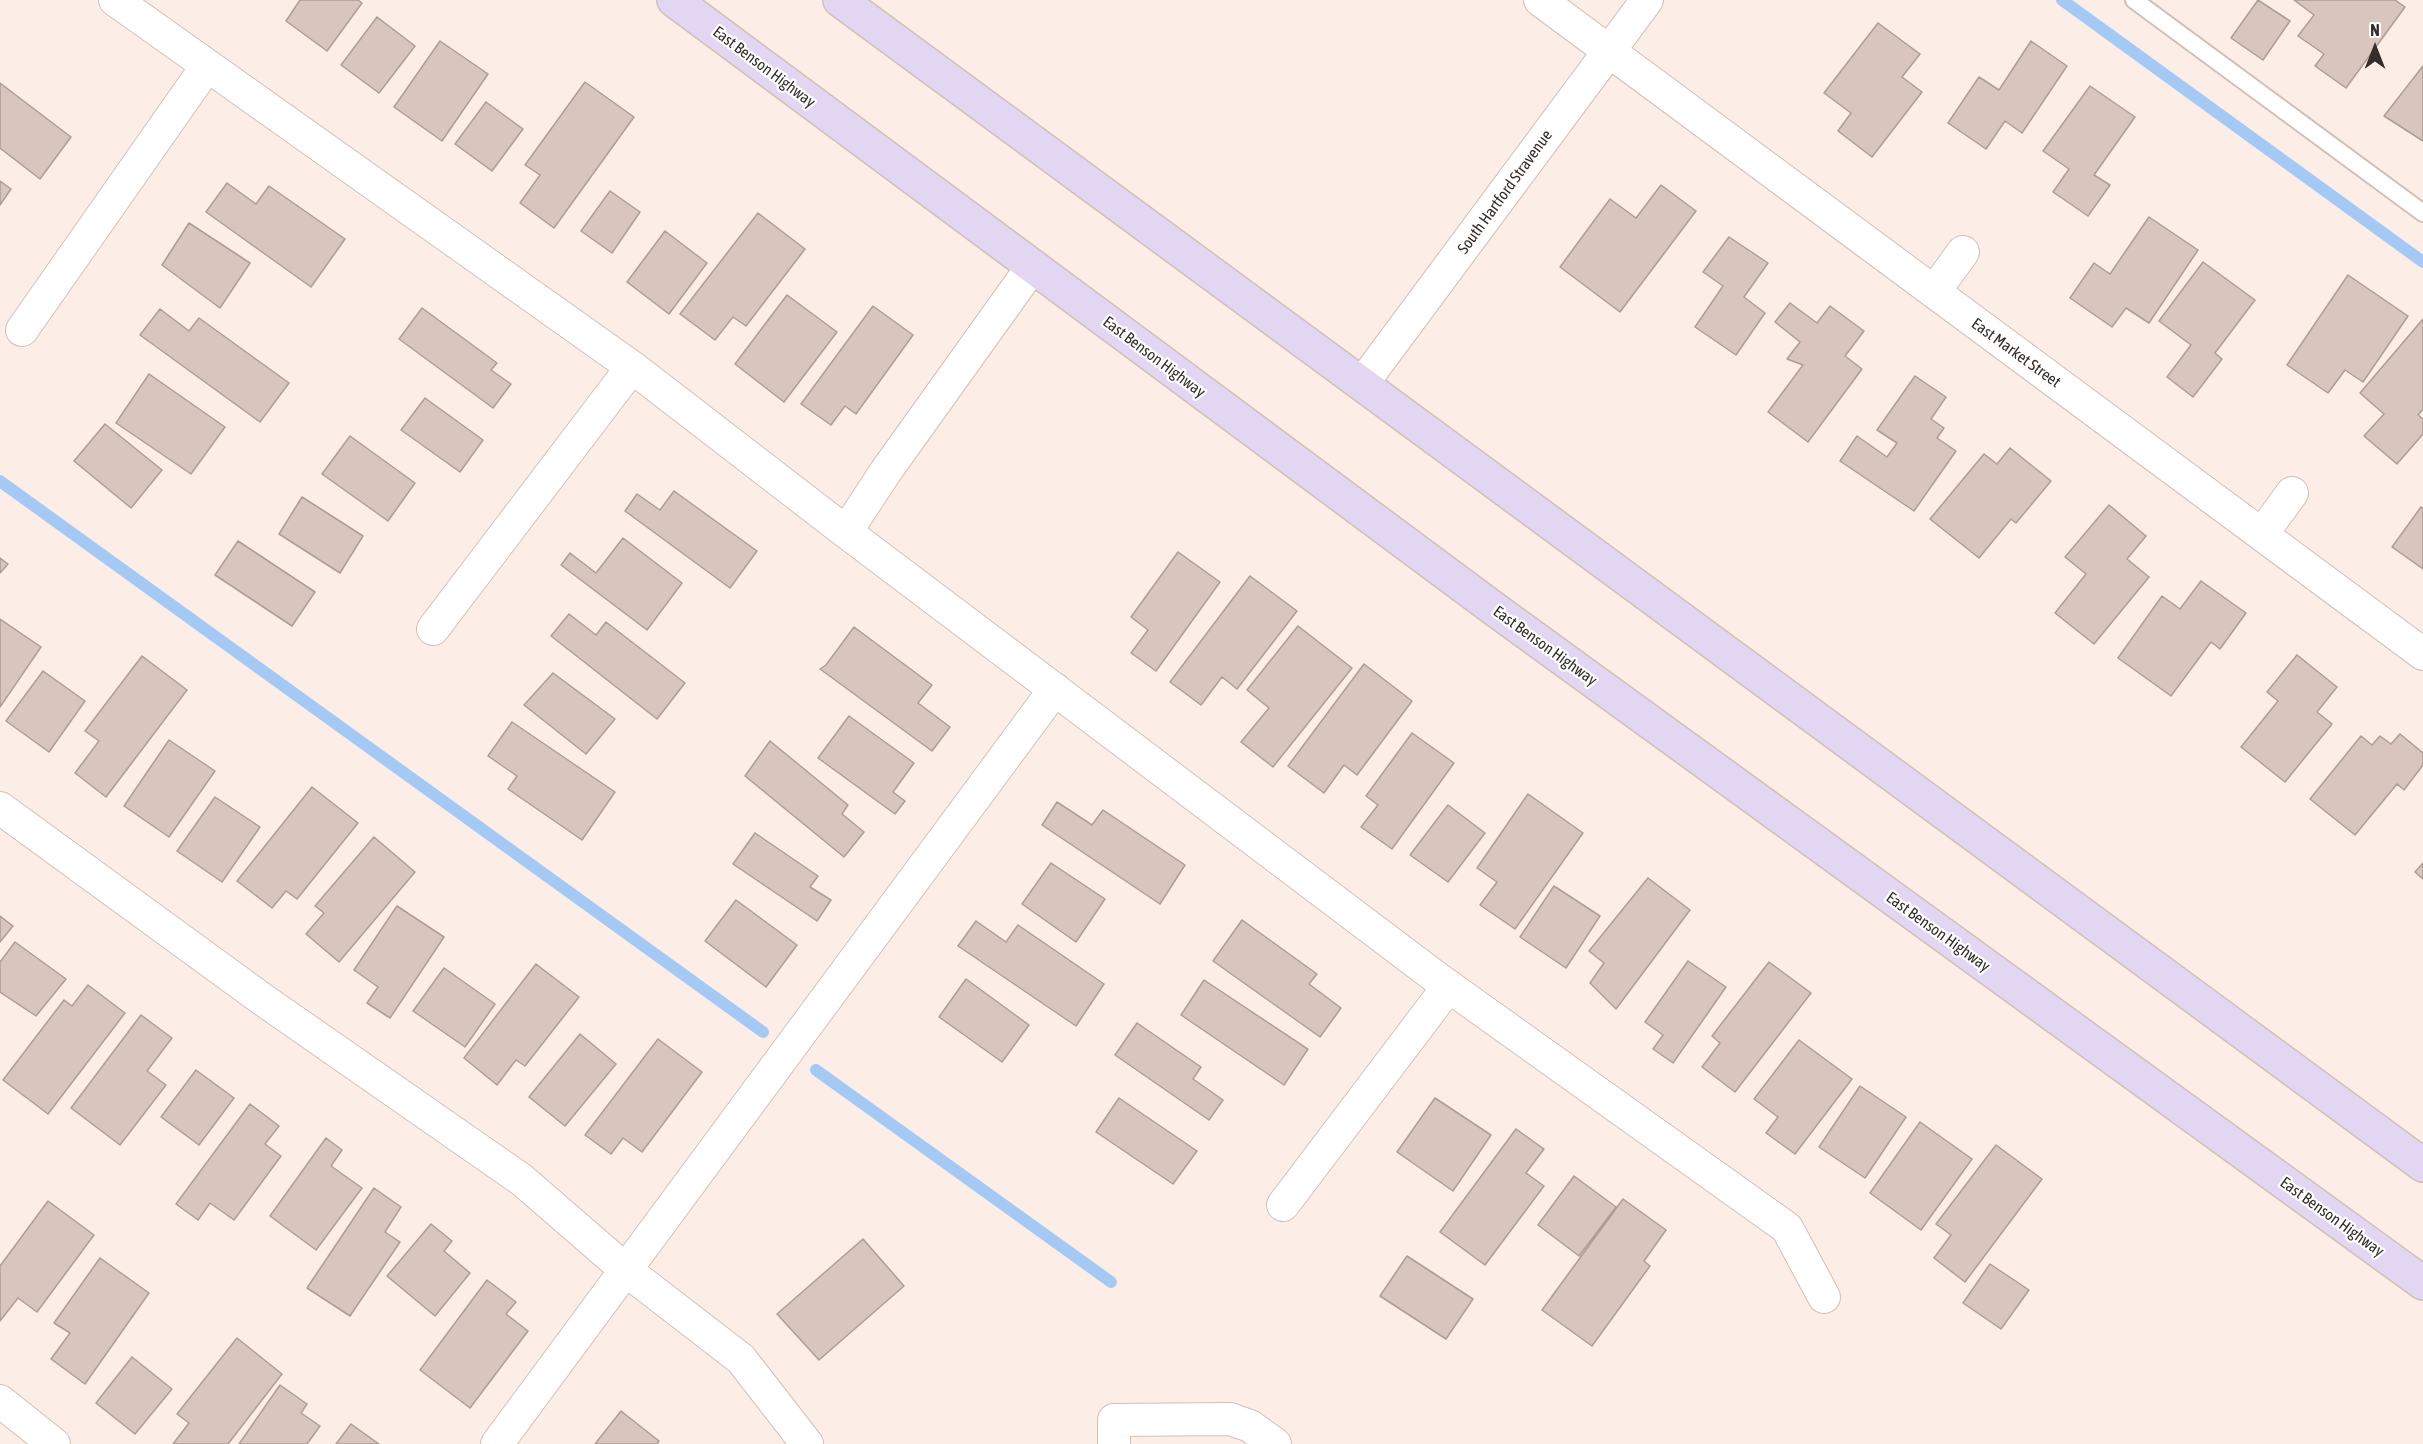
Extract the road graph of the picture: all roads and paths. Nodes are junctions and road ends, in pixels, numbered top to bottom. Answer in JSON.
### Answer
{"nodes":[{"id":1,"x":114,"y":0,"type":"edge"},
{"id":2,"x":674,"y":0,"type":"edge"},
{"id":3,"x":840,"y":0,"type":"edge"},
{"id":4,"x":1540,"y":0,"type":"edge"},
{"id":5,"x":1647,"y":0,"type":"edge"},
{"id":6,"x":2134,"y":0,"type":"edge"},
{"id":7,"x":1609,"y":51,"type":"junction"},
{"id":8,"x":207,"y":66,"type":"junction"},
{"id":9,"x":2423,"y":213,"type":"edge"},
{"id":10,"x":1963,"y":252,"type":"dead end"},
{"id":11,"x":1032,"y":267,"type":"junction"},
{"id":12,"x":1934,"y":292,"type":"junction"},
{"id":13,"x":22,"y":330,"type":"dead end"},
{"id":14,"x":632,"y":367,"type":"junction"},
{"id":15,"x":1362,"y":384,"type":"junction"},
{"id":16,"x":2292,"y":493,"type":"dead end"},
{"id":17,"x":846,"y":532,"type":"junction"},
{"id":18,"x":2262,"y":534,"type":"junction"},
{"id":19,"x":433,"y":629,"type":"dead end"},
{"id":20,"x":2423,"y":654,"type":"edge"},
{"id":21,"x":1055,"y":689,"type":"junction"},
{"id":22,"x":0,"y":808,"type":"edge"},
{"id":23,"x":1448,"y":987,"type":"junction"},
{"id":24,"x":2423,"y":1165,"type":"edge"},
{"id":25,"x":1283,"y":1205,"type":"dead end"},
{"id":26,"x":627,"y":1271,"type":"junction"},
{"id":27,"x":2423,"y":1283,"type":"edge"},
{"id":28,"x":1824,"y":1297,"type":"dead end"},
{"id":29,"x":0,"y":1401,"type":"edge"},
{"id":30,"x":1114,"y":1432,"type":"edge"},
{"id":31,"x":54,"y":1444,"type":"edge"},
{"id":32,"x":497,"y":1444,"type":"edge"},
{"id":33,"x":807,"y":1444,"type":"edge"},
{"id":34,"x":1275,"y":1444,"type":"edge"}],
"edges":[{"from":1,"to":8,"type":"street"},
{"from":2,"to":11,"type":"main road","name":"East Benson Highway"},
{"from":3,"to":15,"type":"main road"},
{"from":4,"to":7,"type":"street","name":"East Market Street"},
{"from":5,"to":7,"type":"street","name":"South Hartford Stravenue"},
{"from":6,"to":9,"type":"lane"},
{"from":7,"to":12,"type":"street","name":"East Market Street"},
{"from":7,"to":15,"type":"street","name":"South Hartford Stravenue"},
{"from":8,"to":13,"type":"street"},
{"from":8,"to":14,"type":"street"},
{"from":10,"to":12,"type":"street"},
{"from":11,"to":17,"type":"street"},
{"from":11,"to":27,"type":"main road","name":"East Benson Highway"},
{"from":12,"to":18,"type":"street","name":"East Market Street"},
{"from":14,"to":17,"type":"street"},
{"from":14,"to":19,"type":"street"},
{"from":15,"to":24,"type":"main road"},
{"from":16,"to":18,"type":"street"},
{"from":17,"to":21,"type":"street"},
{"from":18,"to":20,"type":"street","name":"East Market Street"},
{"from":21,"to":23,"type":"street"},
{"from":21,"to":26,"type":"street"},
{"from":22,"to":26,"type":"street"},
{"from":23,"to":25,"type":"street"},
{"from":23,"to":28,"type":"street"},
{"from":26,"to":32,"type":"street"},
{"from":26,"to":33,"type":"street"},
{"from":29,"to":31,"type":"street"},
{"from":30,"to":34,"type":"street"}]}
